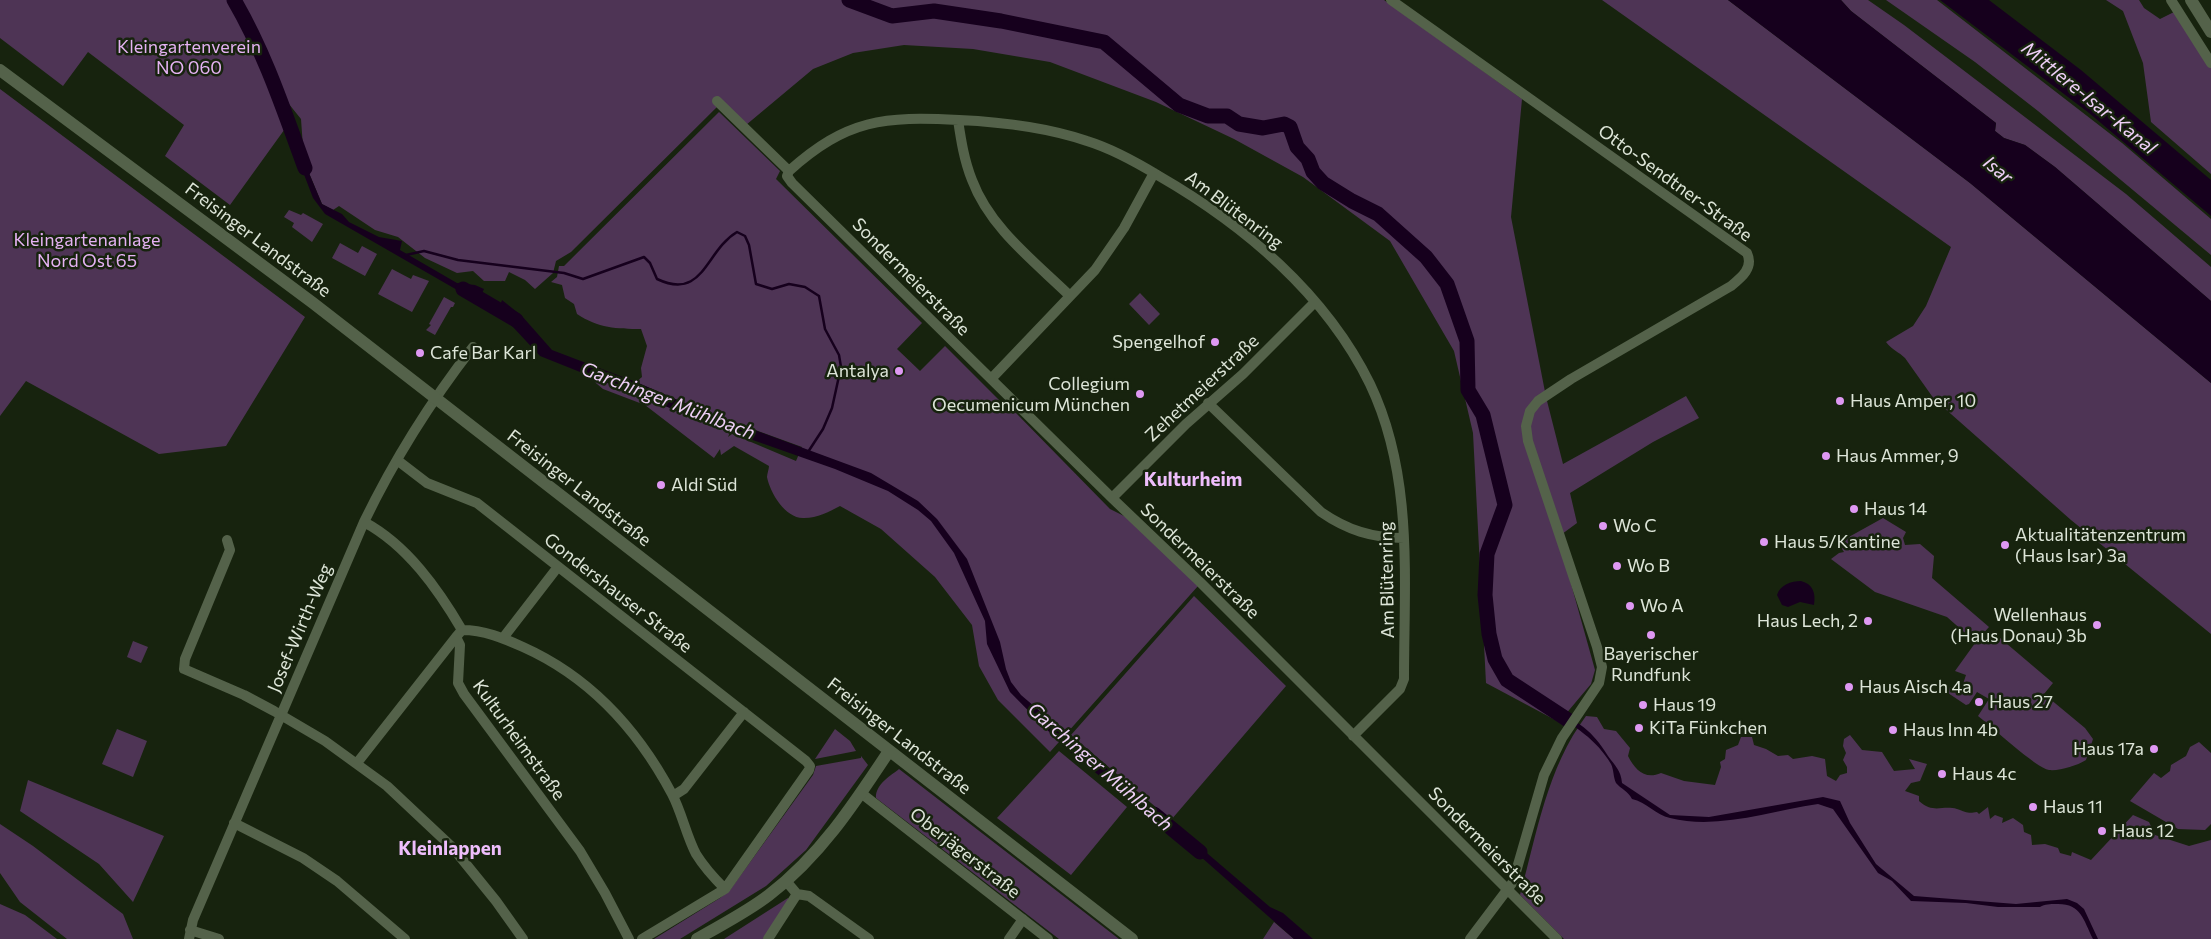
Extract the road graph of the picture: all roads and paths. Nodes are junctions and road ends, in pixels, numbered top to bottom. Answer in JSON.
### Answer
{"nodes":[{"id":1,"x":1391,"y":0,"type":"edge"},
{"id":2,"x":2171,"y":0,"type":"edge"},
{"id":3,"x":2191,"y":0,"type":"edge"},
{"id":4,"x":2211,"y":32,"type":"edge"},
{"id":5,"x":2211,"y":63,"type":"edge"},
{"id":6,"x":0,"y":70,"type":"edge"},
{"id":7,"x":717,"y":101,"type":"dead end"},
{"id":8,"x":958,"y":120,"type":"junction"},
{"id":9,"x":789,"y":171,"type":"junction"},
{"id":10,"x":1154,"y":173,"type":"junction"},
{"id":11,"x":1070,"y":296,"type":"junction"},
{"id":12,"x":1315,"y":302,"type":"junction"},
{"id":13,"x":474,"y":347,"type":"dead end"},
{"id":14,"x":991,"y":379,"type":"junction"},
{"id":15,"x":435,"y":398,"type":"junction"},
{"id":16,"x":1208,"y":403,"type":"junction"},
{"id":17,"x":397,"y":460,"type":"junction"},
{"id":18,"x":1112,"y":498,"type":"junction"},
{"id":19,"x":364,"y":522,"type":"junction"},
{"id":20,"x":1404,"y":538,"type":"junction"},
{"id":21,"x":227,"y":540,"type":"dead end"},
{"id":22,"x":557,"y":568,"type":"junction"},
{"id":23,"x":459,"y":634,"type":"junction"},
{"id":24,"x":503,"y":638,"type":"junction"},
{"id":25,"x":438,"y":661,"type":"junction"},
{"id":26,"x":459,"y":667,"type":"junction"},
{"id":27,"x":744,"y":712,"type":"junction"},
{"id":28,"x":280,"y":716,"type":"junction"},
{"id":29,"x":1353,"y":736,"type":"junction"},
{"id":30,"x":889,"y":751,"type":"junction"},
{"id":31,"x":357,"y":763,"type":"junction"},
{"id":32,"x":861,"y":793,"type":"junction"},
{"id":33,"x":673,"y":796,"type":"junction"},
{"id":34,"x":234,"y":823,"type":"junction"},
{"id":35,"x":786,"y":881,"type":"junction"},
{"id":36,"x":725,"y":889,"type":"junction"},
{"id":37,"x":1508,"y":891,"type":"junction"},
{"id":38,"x":797,"y":894,"type":"junction"},
{"id":39,"x":1023,"y":919,"type":"junction"},
{"id":40,"x":190,"y":935,"type":"edge"},
{"id":41,"x":219,"y":939,"type":"edge"},
{"id":42,"x":405,"y":939,"type":"edge"},
{"id":43,"x":523,"y":939,"type":"edge"},
{"id":44,"x":629,"y":939,"type":"edge"},
{"id":45,"x":642,"y":939,"type":"edge"},
{"id":46,"x":697,"y":939,"type":"edge"},
{"id":47,"x":768,"y":939,"type":"edge"},
{"id":48,"x":868,"y":939,"type":"edge"},
{"id":49,"x":1009,"y":939,"type":"edge"},
{"id":50,"x":1048,"y":939,"type":"edge"},
{"id":51,"x":1132,"y":939,"type":"edge"},
{"id":52,"x":1470,"y":939,"type":"edge"},
{"id":53,"x":1557,"y":939,"type":"edge"}],
"edges":[{"from":1,"to":37,"type":"street","name":"Otto-Sendtner-Straße"},
{"from":2,"to":5,"type":"street"},
{"from":3,"to":4,"type":"main road"},
{"from":6,"to":15,"type":"main road","name":"Freisinger Landstraße"},
{"from":7,"to":9,"type":"street","name":"Sondermeierstraße"},
{"from":8,"to":9,"type":"street","name":"Am Blütenring"},
{"from":8,"to":10,"type":"street","name":"Am Blütenring"},
{"from":8,"to":11,"type":"street"},
{"from":9,"to":14,"type":"street","name":"Sondermeierstraße"},
{"from":10,"to":11,"type":"street"},
{"from":10,"to":12,"type":"street","name":"Am Blütenring"},
{"from":11,"to":14,"type":"street"},
{"from":12,"to":16,"type":"street","name":"Zehetmeierstraße"},
{"from":12,"to":20,"type":"street","name":"Am Blütenring"},
{"from":13,"to":15,"type":"street","name":"Josef-Wirth-Weg"},
{"from":14,"to":18,"type":"street","name":"Sondermeierstraße"},
{"from":15,"to":17,"type":"street","name":"Josef-Wirth-Weg"},
{"from":15,"to":30,"type":"main road","name":"Freisinger Landstraße"},
{"from":16,"to":18,"type":"street","name":"Zehetmeierstraße"},
{"from":16,"to":20,"type":"street"},
{"from":17,"to":19,"type":"street","name":"Josef-Wirth-Weg"},
{"from":17,"to":22,"type":"street","name":"Gondershauser Straße"},
{"from":18,"to":29,"type":"street","name":"Sondermeierstraße"},
{"from":19,"to":23,"type":"street","name":"Kulturheimstraße"},
{"from":19,"to":28,"type":"street","name":"Josef-Wirth-Weg"},
{"from":20,"to":29,"type":"street","name":"Am Blütenring"},
{"from":21,"to":28,"type":"street"},
{"from":22,"to":24,"type":"street"},
{"from":22,"to":27,"type":"street","name":"Gondershauser Straße"},
{"from":23,"to":24,"type":"street"},
{"from":23,"to":25,"type":"street"},
{"from":23,"to":26,"type":"street","name":"Kulturheimstraße"},
{"from":24,"to":33,"type":"street"},
{"from":25,"to":26,"type":"street"},
{"from":25,"to":31,"type":"street"},
{"from":26,"to":44,"type":"street","name":"Kulturheimstraße"},
{"from":27,"to":33,"type":"street"},
{"from":27,"to":36,"type":"street","name":"Gondershauser Straße"},
{"from":28,"to":31,"type":"street"},
{"from":28,"to":34,"type":"street","name":"Josef-Wirth-Weg"},
{"from":29,"to":37,"type":"street","name":"Sondermeierstraße"},
{"from":30,"to":32,"type":"main road"},
{"from":30,"to":51,"type":"main road","name":"Freisinger Landstraße"},
{"from":31,"to":43,"type":"street"},
{"from":32,"to":35,"type":"main road"},
{"from":32,"to":39,"type":"street","name":"Oberjägerstraße"},
{"from":33,"to":36,"type":"street"},
{"from":34,"to":40,"type":"street","name":"Josef-Wirth-Weg"},
{"from":34,"to":42,"type":"street"},
{"from":35,"to":38,"type":"street"},
{"from":35,"to":46,"type":"main road"},
{"from":36,"to":45,"type":"street"},
{"from":37,"to":52,"type":"street"},
{"from":37,"to":53,"type":"street","name":"Sondermeierstraße"},
{"from":38,"to":47,"type":"street"},
{"from":38,"to":48,"type":"street"},
{"from":39,"to":49,"type":"street"},
{"from":39,"to":50,"type":"street","name":"Oberjägerstraße"},
{"from":40,"to":41,"type":"street"}]}
